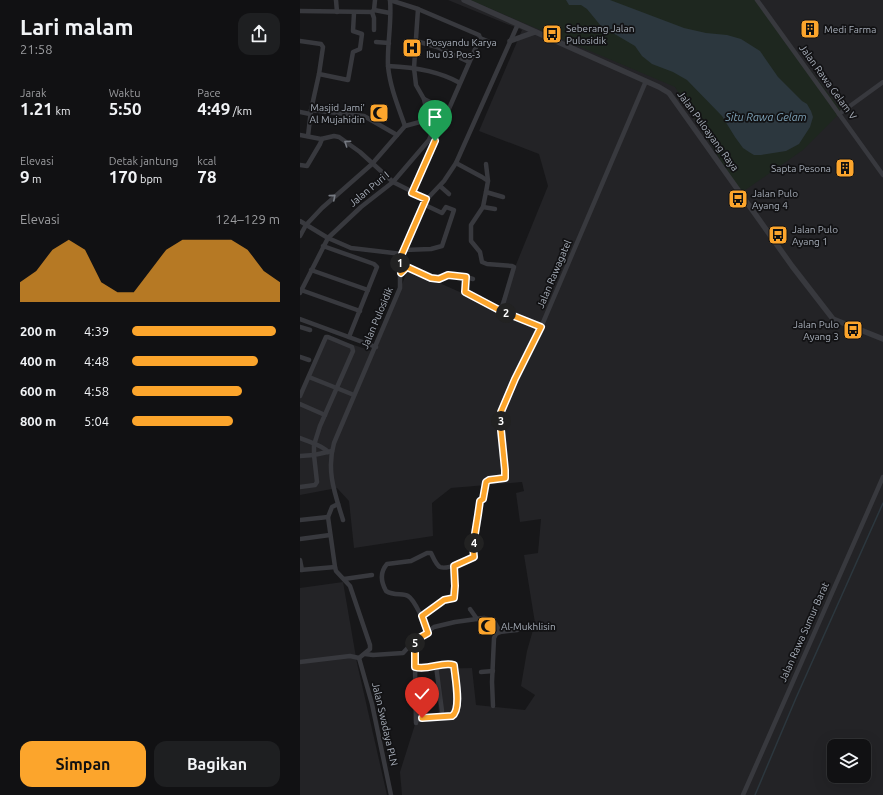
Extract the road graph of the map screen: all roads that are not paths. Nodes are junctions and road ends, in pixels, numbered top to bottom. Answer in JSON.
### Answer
{"nodes":[{"id":1,"x":336,"y":0,"type":"edge"},
{"id":2,"x":375,"y":0,"type":"edge"},
{"id":3,"x":390,"y":0,"type":"edge"},
{"id":4,"x":464,"y":0,"type":"edge"},
{"id":5,"x":757,"y":0,"type":"edge"},
{"id":6,"x":418,"y":8,"type":"junction"},
{"id":7,"x":300,"y":11,"type":"edge"},
{"id":8,"x":373,"y":11,"type":"junction"},
{"id":9,"x":337,"y":12,"type":"junction"},
{"id":10,"x":354,"y":13,"type":"junction"},
{"id":11,"x":390,"y":13,"type":"junction"},
{"id":12,"x":518,"y":24,"type":"junction"},
{"id":13,"x":374,"y":30,"type":"dead end"},
{"id":14,"x":535,"y":32,"type":"junction"},
{"id":15,"x":480,"y":38,"type":"junction"},
{"id":16,"x":416,"y":40,"type":"junction"},
{"id":17,"x":300,"y":41,"type":"edge"},
{"id":18,"x":510,"y":41,"type":"junction"},
{"id":19,"x":376,"y":42,"type":"dead end"},
{"id":20,"x":389,"y":42,"type":"junction"},
{"id":21,"x":492,"y":43,"type":"dead end"},
{"id":22,"x":469,"y":62,"type":"junction"},
{"id":23,"x":388,"y":66,"type":"junction"},
{"id":24,"x":414,"y":68,"type":"junction"},
{"id":25,"x":319,"y":74,"type":"junction"},
{"id":26,"x":646,"y":82,"type":"junction"},
{"id":27,"x":883,"y":82,"type":"edge"},
{"id":28,"x":460,"y":83,"type":"junction"},
{"id":29,"x":424,"y":99,"type":"junction"},
{"id":30,"x":448,"y":111,"type":"junction"},
{"id":31,"x":300,"y":112,"type":"edge"},
{"id":32,"x":310,"y":112,"type":"junction"},
{"id":33,"x":839,"y":114,"type":"junction"},
{"id":34,"x":431,"y":119,"type":"junction"},
{"id":35,"x":405,"y":126,"type":"junction"},
{"id":36,"x":436,"y":131,"type":"junction"},
{"id":37,"x":300,"y":135,"type":"edge"},
{"id":38,"x":397,"y":135,"type":"junction"},
{"id":39,"x":308,"y":136,"type":"junction"},
{"id":40,"x":322,"y":139,"type":"junction"},
{"id":41,"x":424,"y":145,"type":"junction"},
{"id":42,"x":432,"y":148,"type":"junction"},
{"id":43,"x":456,"y":163,"type":"junction"},
{"id":44,"x":372,"y":164,"type":"junction"},
{"id":45,"x":486,"y":164,"type":"dead end"},
{"id":46,"x":300,"y":165,"type":"edge"},
{"id":47,"x":883,"y":175,"type":"edge"},
{"id":48,"x":488,"y":181,"type":"junction"},
{"id":49,"x":393,"y":182,"type":"junction"},
{"id":50,"x":440,"y":186,"type":"junction"},
{"id":51,"x":486,"y":192,"type":"junction"},
{"id":52,"x":412,"y":193,"type":"junction"},
{"id":53,"x":449,"y":194,"type":"dead end"},
{"id":54,"x":503,"y":197,"type":"dead end"},
{"id":55,"x":426,"y":199,"type":"junction"},
{"id":56,"x":424,"y":204,"type":"junction"},
{"id":57,"x":483,"y":207,"type":"junction"},
{"id":58,"x":495,"y":209,"type":"dead end"},
{"id":59,"x":300,"y":221,"type":"edge"},
{"id":60,"x":306,"y":225,"type":"junction"},
{"id":61,"x":300,"y":236,"type":"edge"},
{"id":62,"x":328,"y":238,"type":"junction"},
{"id":63,"x":324,"y":246,"type":"junction"},
{"id":64,"x":403,"y":252,"type":"junction"},
{"id":65,"x":311,"y":270,"type":"junction"},
{"id":66,"x":401,"y":273,"type":"junction"},
{"id":67,"x":466,"y":277,"type":"junction"},
{"id":68,"x":473,"y":279,"type":"dead end"},
{"id":69,"x":368,"y":290,"type":"junction"},
{"id":70,"x":301,"y":292,"type":"edge"},
{"id":71,"x":360,"y":311,"type":"junction"},
{"id":72,"x":501,"y":311,"type":"junction"},
{"id":73,"x":300,"y":319,"type":"edge"},
{"id":74,"x":300,"y":327,"type":"edge"},
{"id":75,"x":541,"y":327,"type":"junction"},
{"id":76,"x":310,"y":330,"type":"dead end"},
{"id":77,"x":349,"y":338,"type":"junction"},
{"id":78,"x":883,"y":339,"type":"edge"},
{"id":79,"x":376,"y":347,"type":"junction"},
{"id":80,"x":300,"y":357,"type":"edge"},
{"id":81,"x":309,"y":360,"type":"dead end"},
{"id":82,"x":309,"y":377,"type":"junction"},
{"id":83,"x":337,"y":388,"type":"junction"},
{"id":84,"x":354,"y":395,"type":"junction"},
{"id":85,"x":300,"y":396,"type":"edge"},
{"id":86,"x":300,"y":404,"type":"edge"},
{"id":87,"x":325,"y":415,"type":"junction"},
{"id":88,"x":300,"y":438,"type":"edge"},
{"id":89,"x":314,"y":445,"type":"junction"},
{"id":90,"x":330,"y":452,"type":"junction"},
{"id":91,"x":314,"y":455,"type":"junction"},
{"id":92,"x":300,"y":456,"type":"edge"},
{"id":93,"x":883,"y":476,"type":"edge"},
{"id":94,"x":300,"y":487,"type":"edge"},
{"id":95,"x":338,"y":504,"type":"junction"},
{"id":96,"x":328,"y":517,"type":"junction"},
{"id":97,"x":300,"y":520,"type":"edge"},
{"id":98,"x":343,"y":520,"type":"dead end"},
{"id":99,"x":330,"y":535,"type":"junction"},
{"id":100,"x":300,"y":539,"type":"edge"},
{"id":101,"x":300,"y":560,"type":"edge"},
{"id":102,"x":454,"y":566,"type":"junction"},
{"id":103,"x":335,"y":567,"type":"junction"},
{"id":104,"x":301,"y":570,"type":"edge"},
{"id":105,"x":372,"y":575,"type":"dead end"},
{"id":106,"x":344,"y":579,"type":"junction"},
{"id":107,"x":470,"y":609,"type":"dead end"},
{"id":108,"x":422,"y":616,"type":"junction"},
{"id":109,"x":477,"y":619,"type":"junction"},
{"id":110,"x":525,"y":626,"type":"dead end"},
{"id":111,"x":500,"y":632,"type":"junction"},
{"id":112,"x":428,"y":633,"type":"junction"},
{"id":113,"x":414,"y":641,"type":"junction"},
{"id":114,"x":365,"y":654,"type":"junction"},
{"id":115,"x":359,"y":658,"type":"junction"},
{"id":116,"x":300,"y":662,"type":"edge"},
{"id":117,"x":436,"y":666,"type":"junction"},
{"id":118,"x":415,"y":667,"type":"junction"},
{"id":119,"x":493,"y":671,"type":"junction"},
{"id":120,"x":481,"y":672,"type":"dead end"},
{"id":121,"x":493,"y":706,"type":"dead end"},
{"id":122,"x":442,"y":711,"type":"dead end"},
{"id":123,"x":391,"y":795,"type":"edge"},
{"id":124,"x":742,"y":795,"type":"edge"}],
"edges":[{"from":1,"to":9,"type":"street"},
{"from":2,"to":8,"type":"street"},
{"from":3,"to":6,"type":"street"},
{"from":3,"to":11,"type":"street"},
{"from":4,"to":12,"type":"street","name":"Jalan Puloayang Raya"},
{"from":5,"to":33,"type":"street","name":"Jalan Rawa Gelam V"},
{"from":6,"to":15,"type":"street"},
{"from":6,"to":16,"type":"street"},
{"from":7,"to":9,"type":"street"},
{"from":8,"to":10,"type":"street"},
{"from":8,"to":11,"type":"street"},
{"from":8,"to":13,"type":"street"},
{"from":9,"to":10,"type":"street"},
{"from":10,"to":25,"type":"street"},
{"from":11,"to":20,"type":"street"},
{"from":12,"to":14,"type":"street","name":"Jalan Puloayang Raya"},
{"from":12,"to":18,"type":"street","name":"Jalan Pulosidik"},
{"from":14,"to":18,"type":"street"},
{"from":14,"to":26,"type":"street","name":"Jalan Puloayang Raya"},
{"from":15,"to":21,"type":"street"},
{"from":15,"to":22,"type":"street"},
{"from":16,"to":22,"type":"street"},
{"from":16,"to":24,"type":"street"},
{"from":17,"to":25,"type":"street"},
{"from":18,"to":43,"type":"street","name":"Jalan Pulosidik"},
{"from":19,"to":20,"type":"street"},
{"from":20,"to":23,"type":"street"},
{"from":22,"to":28,"type":"street"},
{"from":23,"to":24,"type":"street"},
{"from":23,"to":35,"type":"street"},
{"from":24,"to":28,"type":"street"},
{"from":24,"to":29,"type":"street"},
{"from":25,"to":32,"type":"street"},
{"from":26,"to":75,"type":"street","name":"Jalan Rawagatel"},
{"from":26,"to":78,"type":"street","name":"Jalan Puloayang Raya"},
{"from":27,"to":33,"type":"street"},
{"from":28,"to":30,"type":"street"},
{"from":29,"to":30,"type":"street"},
{"from":29,"to":34,"type":"street"},
{"from":30,"to":36,"type":"street"},
{"from":31,"to":32,"type":"street"},
{"from":32,"to":38,"type":"street"},
{"from":32,"to":39,"type":"street"},
{"from":33,"to":47,"type":"street","name":"Jalan Rawa Gelam V"},
{"from":34,"to":35,"type":"street"},
{"from":34,"to":36,"type":"street"},
{"from":35,"to":38,"type":"street"},
{"from":36,"to":41,"type":"street","name":"Jalan Puri I"},
{"from":36,"to":42,"type":"street"},
{"from":37,"to":39,"type":"street"},
{"from":38,"to":44,"type":"street"},
{"from":39,"to":40,"type":"street"},
{"from":44,"to":40,"type":"street","one_way":true},
{"from":40,"to":46,"type":"street"},
{"from":41,"to":42,"type":"street"},
{"from":41,"to":49,"type":"street","name":"Jalan Puri I"},
{"from":42,"to":52,"type":"street"},
{"from":43,"to":48,"type":"street"},
{"from":43,"to":50,"type":"street","name":"Jalan Pulosidik"},
{"from":44,"to":49,"type":"street"},
{"from":60,"to":44,"type":"street","one_way":true},
{"from":45,"to":48,"type":"street"},
{"from":48,"to":51,"type":"street"},
{"from":49,"to":52,"type":"street"},
{"from":49,"to":62,"type":"street","name":"Jalan Puri I"},
{"from":50,"to":53,"type":"street"},
{"from":50,"to":55,"type":"street","name":"Jalan Pulosidik"},
{"from":51,"to":54,"type":"street"},
{"from":51,"to":57,"type":"street"},
{"from":52,"to":55,"type":"street"},
{"from":55,"to":56,"type":"street","name":"Jalan Pulosidik"},
{"from":56,"to":64,"type":"street","name":"Jalan Pulosidik"},
{"from":56,"to":64,"type":"street"},
{"from":57,"to":58,"type":"street"},
{"from":57,"to":72,"type":"street"},
{"from":59,"to":60,"type":"street"},
{"from":60,"to":61,"type":"street"},
{"from":60,"to":62,"type":"street"},
{"from":62,"to":63,"type":"street","name":"Jalan Puri I"},
{"from":62,"to":64,"type":"street"},
{"from":63,"to":65,"type":"street","name":"Jalan Puri I"},
{"from":63,"to":69,"type":"street"},
{"from":64,"to":66,"type":"street","name":"Jalan Pulosidik"},
{"from":65,"to":69,"type":"street"},
{"from":65,"to":70,"type":"street","name":"Jalan Puri I"},
{"from":66,"to":67,"type":"street"},
{"from":66,"to":79,"type":"street","name":"Jalan Pulosidik"},
{"from":67,"to":68,"type":"street"},
{"from":67,"to":72,"type":"street"},
{"from":69,"to":71,"type":"street"},
{"from":70,"to":71,"type":"street"},
{"from":71,"to":77,"type":"street"},
{"from":72,"to":75,"type":"street"},
{"from":73,"to":77,"type":"street"},
{"from":74,"to":76,"type":"street"},
{"from":75,"to":102,"type":"street","name":"Jalan Rawagatel"},
{"from":77,"to":79,"type":"street"},
{"from":79,"to":84,"type":"street","name":"Jalan Pulosidik"},
{"from":80,"to":81,"type":"street"},
{"from":82,"to":83,"type":"street"},
{"from":82,"to":83,"type":"street"},
{"from":82,"to":85,"type":"street"},
{"from":83,"to":84,"type":"street"},
{"from":83,"to":87,"type":"street"},
{"from":84,"to":90,"type":"street","name":"Jalan Pulosidik"},
{"from":86,"to":87,"type":"street"},
{"from":87,"to":89,"type":"street"},
{"from":88,"to":89,"type":"street"},
{"from":89,"to":90,"type":"street"},
{"from":89,"to":91,"type":"street"},
{"from":90,"to":91,"type":"street"},
{"from":90,"to":95,"type":"street","name":"Jalan Pulosidik"},
{"from":91,"to":92,"type":"street"},
{"from":91,"to":94,"type":"street"},
{"from":93,"to":124,"type":"street","name":"Jalan Rawa Sumur Barat"},
{"from":95,"to":96,"type":"street"},
{"from":95,"to":98,"type":"street","name":"Jalan Pulosidik"},
{"from":96,"to":97,"type":"street"},
{"from":96,"to":99,"type":"street"},
{"from":99,"to":100,"type":"street"},
{"from":99,"to":103,"type":"street"},
{"from":101,"to":104,"type":"street"},
{"from":102,"to":108,"type":"street"},
{"from":102,"to":108,"type":"street"},
{"from":103,"to":104,"type":"street"},
{"from":103,"to":106,"type":"street"},
{"from":105,"to":106,"type":"street"},
{"from":106,"to":114,"type":"street"},
{"from":107,"to":109,"type":"street"},
{"from":108,"to":112,"type":"street"},
{"from":109,"to":111,"type":"street"},
{"from":109,"to":112,"type":"street"},
{"from":110,"to":111,"type":"street"},
{"from":111,"to":119,"type":"street"},
{"from":112,"to":113,"type":"street"},
{"from":113,"to":114,"type":"street"},
{"from":113,"to":118,"type":"street"},
{"from":114,"to":115,"type":"street"},
{"from":115,"to":116,"type":"street"},
{"from":115,"to":123,"type":"street","name":"Jalan Swadaya PLN"},
{"from":117,"to":118,"type":"street"},
{"from":117,"to":118,"type":"street"},
{"from":117,"to":122,"type":"street"},
{"from":119,"to":120,"type":"street"},
{"from":119,"to":121,"type":"street"}]}
